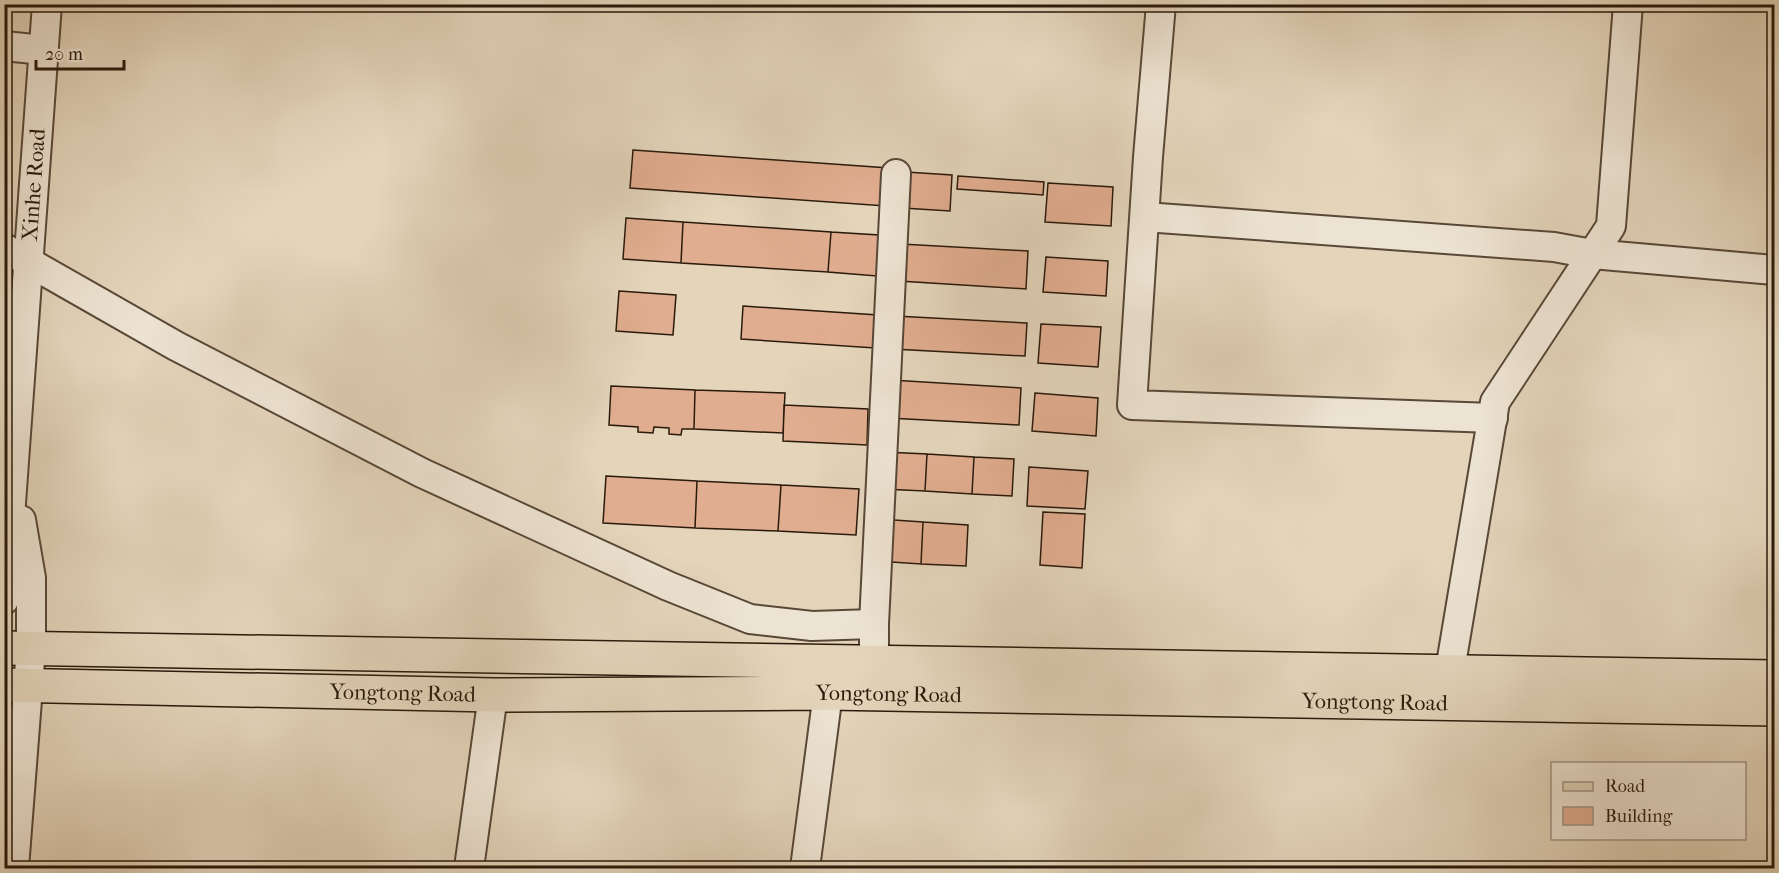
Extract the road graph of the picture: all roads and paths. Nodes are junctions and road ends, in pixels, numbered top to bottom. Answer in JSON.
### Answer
{"nodes":[{"id":1,"x":47,"y":4,"type":"edge"},
{"id":2,"x":1161,"y":4,"type":"edge"},
{"id":3,"x":1628,"y":4,"type":"edge"},
{"id":4,"x":4,"y":46,"type":"edge"},
{"id":5,"x":44,"y":50,"type":"junction"},
{"id":6,"x":896,"y":174,"type":"dead end"},
{"id":7,"x":1145,"y":217,"type":"junction"},
{"id":8,"x":4,"y":248,"type":"edge"},
{"id":9,"x":1592,"y":254,"type":"junction"},
{"id":10,"x":30,"y":260,"type":"junction"},
{"id":11,"x":1774,"y":270,"type":"edge"},
{"id":12,"x":1493,"y":418,"type":"junction"},
{"id":13,"x":14,"y":474,"type":"junction"},
{"id":14,"x":4,"y":600,"type":"edge"},
{"id":15,"x":874,"y":624,"type":"junction"},
{"id":16,"x":18,"y":648,"type":"edge"},
{"id":17,"x":874,"y":664,"type":"junction"},
{"id":18,"x":1774,"y":677,"type":"edge"},
{"id":19,"x":16,"y":685,"type":"edge"},
{"id":20,"x":1447,"y":686,"type":"junction"},
{"id":21,"x":828,"y":693,"type":"junction"},
{"id":22,"x":493,"y":695,"type":"junction"},
{"id":23,"x":874,"y":696,"type":"junction"},
{"id":24,"x":1774,"y":709,"type":"edge"},
{"id":25,"x":14,"y":868,"type":"edge"},
{"id":26,"x":470,"y":868,"type":"edge"},
{"id":27,"x":805,"y":868,"type":"edge"}],
"edges":[{"from":1,"to":5,"type":"street","name":"Xinhe Road"},
{"from":2,"to":7,"type":"street"},
{"from":3,"to":9,"type":"street"},
{"from":4,"to":5,"type":"street"},
{"from":5,"to":10,"type":"street","name":"Xinhe Road"},
{"from":6,"to":15,"type":"street"},
{"from":7,"to":9,"type":"street"},
{"from":7,"to":12,"type":"street"},
{"from":8,"to":10,"type":"street"},
{"from":9,"to":11,"type":"street"},
{"from":9,"to":12,"type":"street"},
{"from":10,"to":13,"type":"street","name":"Xinhe Road"},
{"from":10,"to":15,"type":"street"},
{"from":12,"to":20,"type":"street"},
{"from":13,"to":14,"type":"street"},
{"from":13,"to":16,"type":"street"},
{"from":15,"to":17,"type":"street"},
{"from":16,"to":17,"type":"main road","name":"Yongtong Road"},
{"from":16,"to":19,"type":"street"},
{"from":17,"to":20,"type":"main road","name":"Yongtong Road"},
{"from":17,"to":23,"type":"street"},
{"from":18,"to":20,"type":"main road","name":"Yongtong Road"},
{"from":19,"to":22,"type":"main road","name":"Yongtong Road"},
{"from":19,"to":25,"type":"street"},
{"from":20,"to":23,"type":"main road","name":"Yongtong Road"},
{"from":20,"to":24,"type":"main road","name":"Yongtong Road"},
{"from":21,"to":22,"type":"main road","name":"Yongtong Road"},
{"from":21,"to":23,"type":"main road","name":"Yongtong Road"},
{"from":21,"to":27,"type":"street"},
{"from":22,"to":26,"type":"street"}]}
